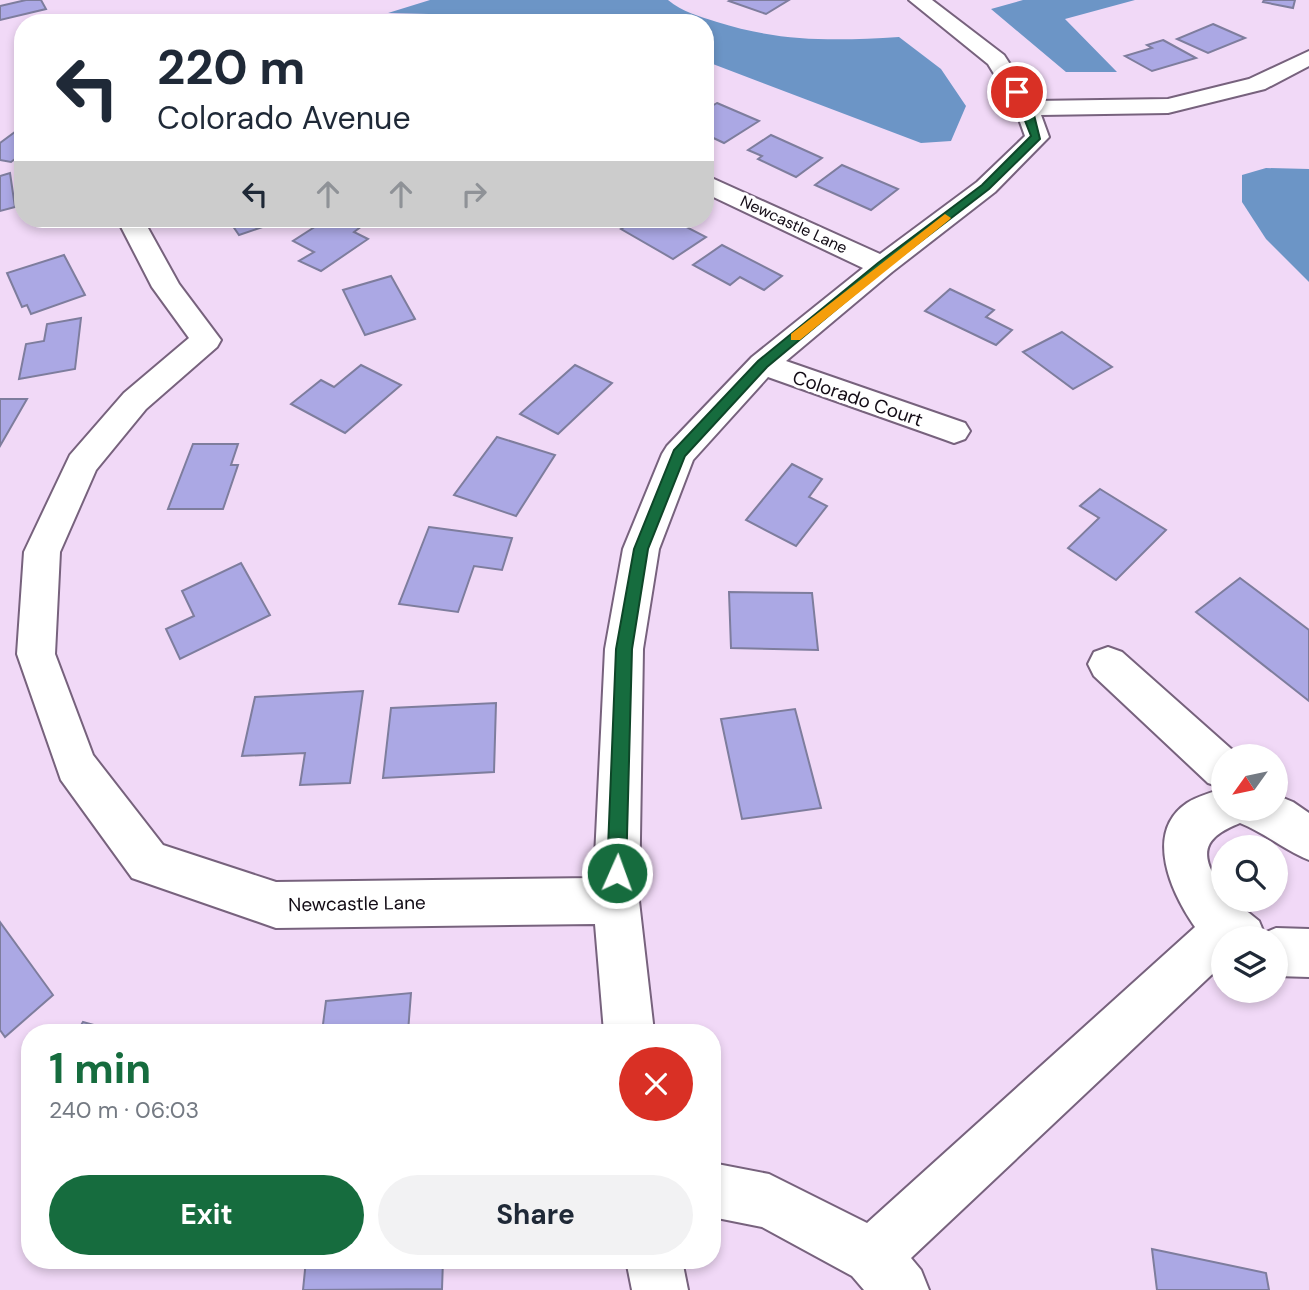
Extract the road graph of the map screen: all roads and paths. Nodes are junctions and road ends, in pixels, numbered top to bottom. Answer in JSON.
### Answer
{"nodes":[{"id":1,"x":919,"y":0,"type":"edge"},
{"id":2,"x":1309,"y":58,"type":"edge"},
{"id":3,"x":1027,"y":107,"type":"junction"},
{"id":4,"x":714,"y":187,"type":"edge"},
{"id":5,"x":135,"y":228,"type":"edge"},
{"id":6,"x":882,"y":266,"type":"junction"},
{"id":7,"x":763,"y":364,"type":"junction"},
{"id":8,"x":954,"y":431,"type":"dead end"},
{"id":9,"x":1108,"y":664,"type":"dead end"},
{"id":10,"x":1211,"y":758,"type":"edge"},
{"id":11,"x":1211,"y":812,"type":"edge"},
{"id":12,"x":1284,"y":821,"type":"edge"},
{"id":13,"x":1309,"y":839,"type":"edge"},
{"id":14,"x":616,"y":901,"type":"junction"},
{"id":15,"x":1226,"y":926,"type":"edge"},
{"id":16,"x":1288,"y":952,"type":"edge"},
{"id":17,"x":1309,"y":953,"type":"edge"},
{"id":18,"x":1211,"y":956,"type":"edge"},
{"id":19,"x":628,"y":1024,"type":"edge"},
{"id":20,"x":721,"y":1192,"type":"edge"},
{"id":21,"x":656,"y":1269,"type":"edge"},
{"id":22,"x":887,"y":1273,"type":"edge"},
{"id":23,"x":660,"y":1290,"type":"edge"}],
"edges":[{"from":1,"to":3,"type":"street"},
{"from":2,"to":3,"type":"street"},
{"from":3,"to":6,"type":"street"},
{"from":4,"to":6,"type":"street","name":"Newcastle Lane"},
{"from":5,"to":14,"type":"street","name":"Newcastle Lane"},
{"from":6,"to":7,"type":"street"},
{"from":7,"to":8,"type":"street","name":"Colorado Court"},
{"from":7,"to":14,"type":"street"},
{"from":9,"to":10,"type":"street"},
{"from":11,"to":15,"type":"street"},
{"from":12,"to":13,"type":"street"},
{"from":14,"to":19,"type":"street"},
{"from":16,"to":17,"type":"street"},
{"from":18,"to":22,"type":"street"},
{"from":20,"to":22,"type":"street"},
{"from":21,"to":23,"type":"street"}]}
